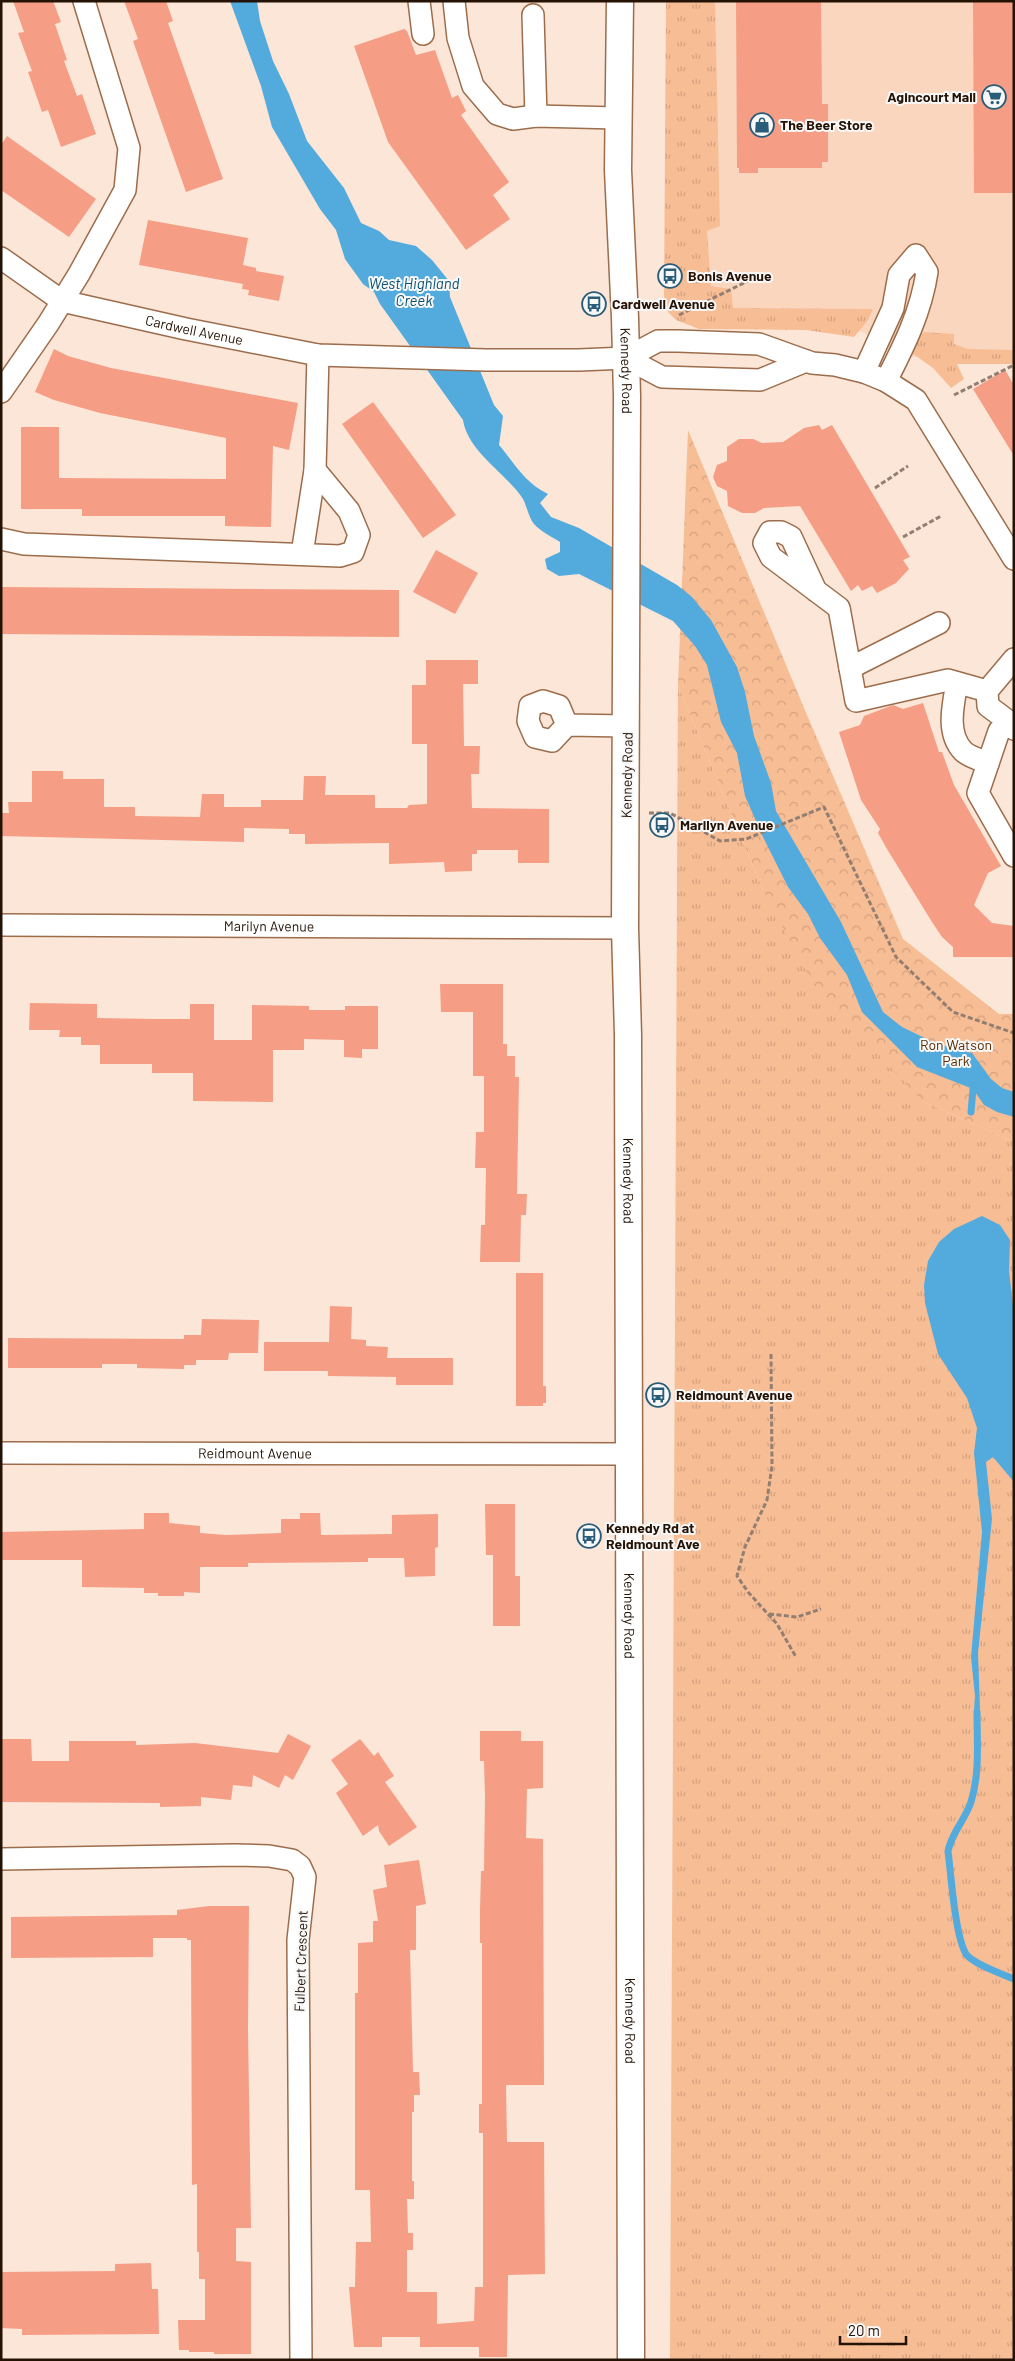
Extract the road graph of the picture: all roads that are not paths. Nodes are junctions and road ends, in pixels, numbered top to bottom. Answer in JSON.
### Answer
{"nodes":[{"id":1,"x":84,"y":1,"type":"edge"},
{"id":2,"x":419,"y":1,"type":"edge"},
{"id":3,"x":454,"y":1,"type":"edge"},
{"id":4,"x":620,"y":1,"type":"edge"},
{"id":5,"x":532,"y":15,"type":"dead end"},
{"id":6,"x":423,"y":34,"type":"dead end"},
{"id":7,"x":536,"y":116,"type":"junction"},
{"id":8,"x":618,"y":118,"type":"junction"},
{"id":9,"x":1,"y":258,"type":"edge"},
{"id":10,"x":62,"y":301,"type":"junction"},
{"id":11,"x":318,"y":355,"type":"junction"},
{"id":12,"x":626,"y":358,"type":"junction"},
{"id":13,"x":806,"y":361,"type":"junction"},
{"id":14,"x":864,"y":372,"type":"junction"},
{"id":15,"x":886,"y":381,"type":"junction"},
{"id":16,"x":1,"y":392,"type":"edge"},
{"id":17,"x":314,"y":470,"type":"junction"},
{"id":18,"x":1,"y":539,"type":"edge"},
{"id":19,"x":302,"y":554,"type":"junction"},
{"id":20,"x":1014,"y":559,"type":"edge"},
{"id":21,"x":816,"y":591,"type":"dead end"},
{"id":22,"x":939,"y":623,"type":"dead end"},
{"id":23,"x":1014,"y":659,"type":"edge"},
{"id":24,"x":850,"y":668,"type":"junction"},
{"id":25,"x":957,"y":683,"type":"junction"},
{"id":26,"x":987,"y":691,"type":"junction"},
{"id":27,"x":567,"y":725,"type":"dead end"},
{"id":28,"x":1013,"y":725,"type":"edge"},
{"id":29,"x":627,"y":726,"type":"junction"},
{"id":30,"x":988,"y":763,"type":"junction"},
{"id":31,"x":1014,"y":856,"type":"edge"},
{"id":32,"x":1,"y":925,"type":"edge"},
{"id":33,"x":626,"y":928,"type":"junction"},
{"id":34,"x":1,"y":1453,"type":"edge"},
{"id":35,"x":628,"y":1454,"type":"junction"},
{"id":36,"x":1,"y":1859,"type":"edge"},
{"id":37,"x":301,"y":2360,"type":"edge"},
{"id":38,"x":631,"y":2360,"type":"edge"}],
"edges":[{"from":1,"to":10,"type":"street"},
{"from":2,"to":6,"type":"street"},
{"from":3,"to":7,"type":"street"},
{"from":4,"to":8,"type":"main road","name":"Kennedy Road"},
{"from":5,"to":7,"type":"street"},
{"from":7,"to":8,"type":"street"},
{"from":8,"to":12,"type":"main road","name":"Kennedy Road"},
{"from":9,"to":10,"type":"street","name":"Cardwell Avenue"},
{"from":10,"to":11,"type":"street","name":"Cardwell Avenue"},
{"from":10,"to":16,"type":"street"},
{"from":11,"to":12,"type":"street","name":"Cardwell Avenue"},
{"from":11,"to":17,"type":"street"},
{"from":12,"to":13,"type":"street"},
{"from":12,"to":13,"type":"street"},
{"from":12,"to":29,"type":"main road","name":"Kennedy Road"},
{"from":13,"to":14,"type":"street"},
{"from":14,"to":15,"type":"street"},
{"from":14,"to":15,"type":"street"},
{"from":15,"to":20,"type":"street"},
{"from":17,"to":19,"type":"street"},
{"from":17,"to":19,"type":"street"},
{"from":18,"to":19,"type":"street"},
{"from":21,"to":24,"type":"street"},
{"from":22,"to":24,"type":"street"},
{"from":23,"to":26,"type":"street"},
{"from":24,"to":25,"type":"street"},
{"from":25,"to":26,"type":"street"},
{"from":25,"to":30,"type":"street"},
{"from":26,"to":28,"type":"street"},
{"from":27,"to":29,"type":"street"},
{"from":28,"to":30,"type":"street"},
{"from":29,"to":33,"type":"main road","name":"Kennedy Road"},
{"from":30,"to":31,"type":"street"},
{"from":32,"to":33,"type":"street","name":"Marilyn Avenue"},
{"from":33,"to":35,"type":"main road","name":"Kennedy Road"},
{"from":34,"to":35,"type":"street","name":"Reidmount Avenue"},
{"from":35,"to":38,"type":"main road","name":"Kennedy Road"},
{"from":36,"to":37,"type":"street","name":"Fulbert Crescent"}]}
